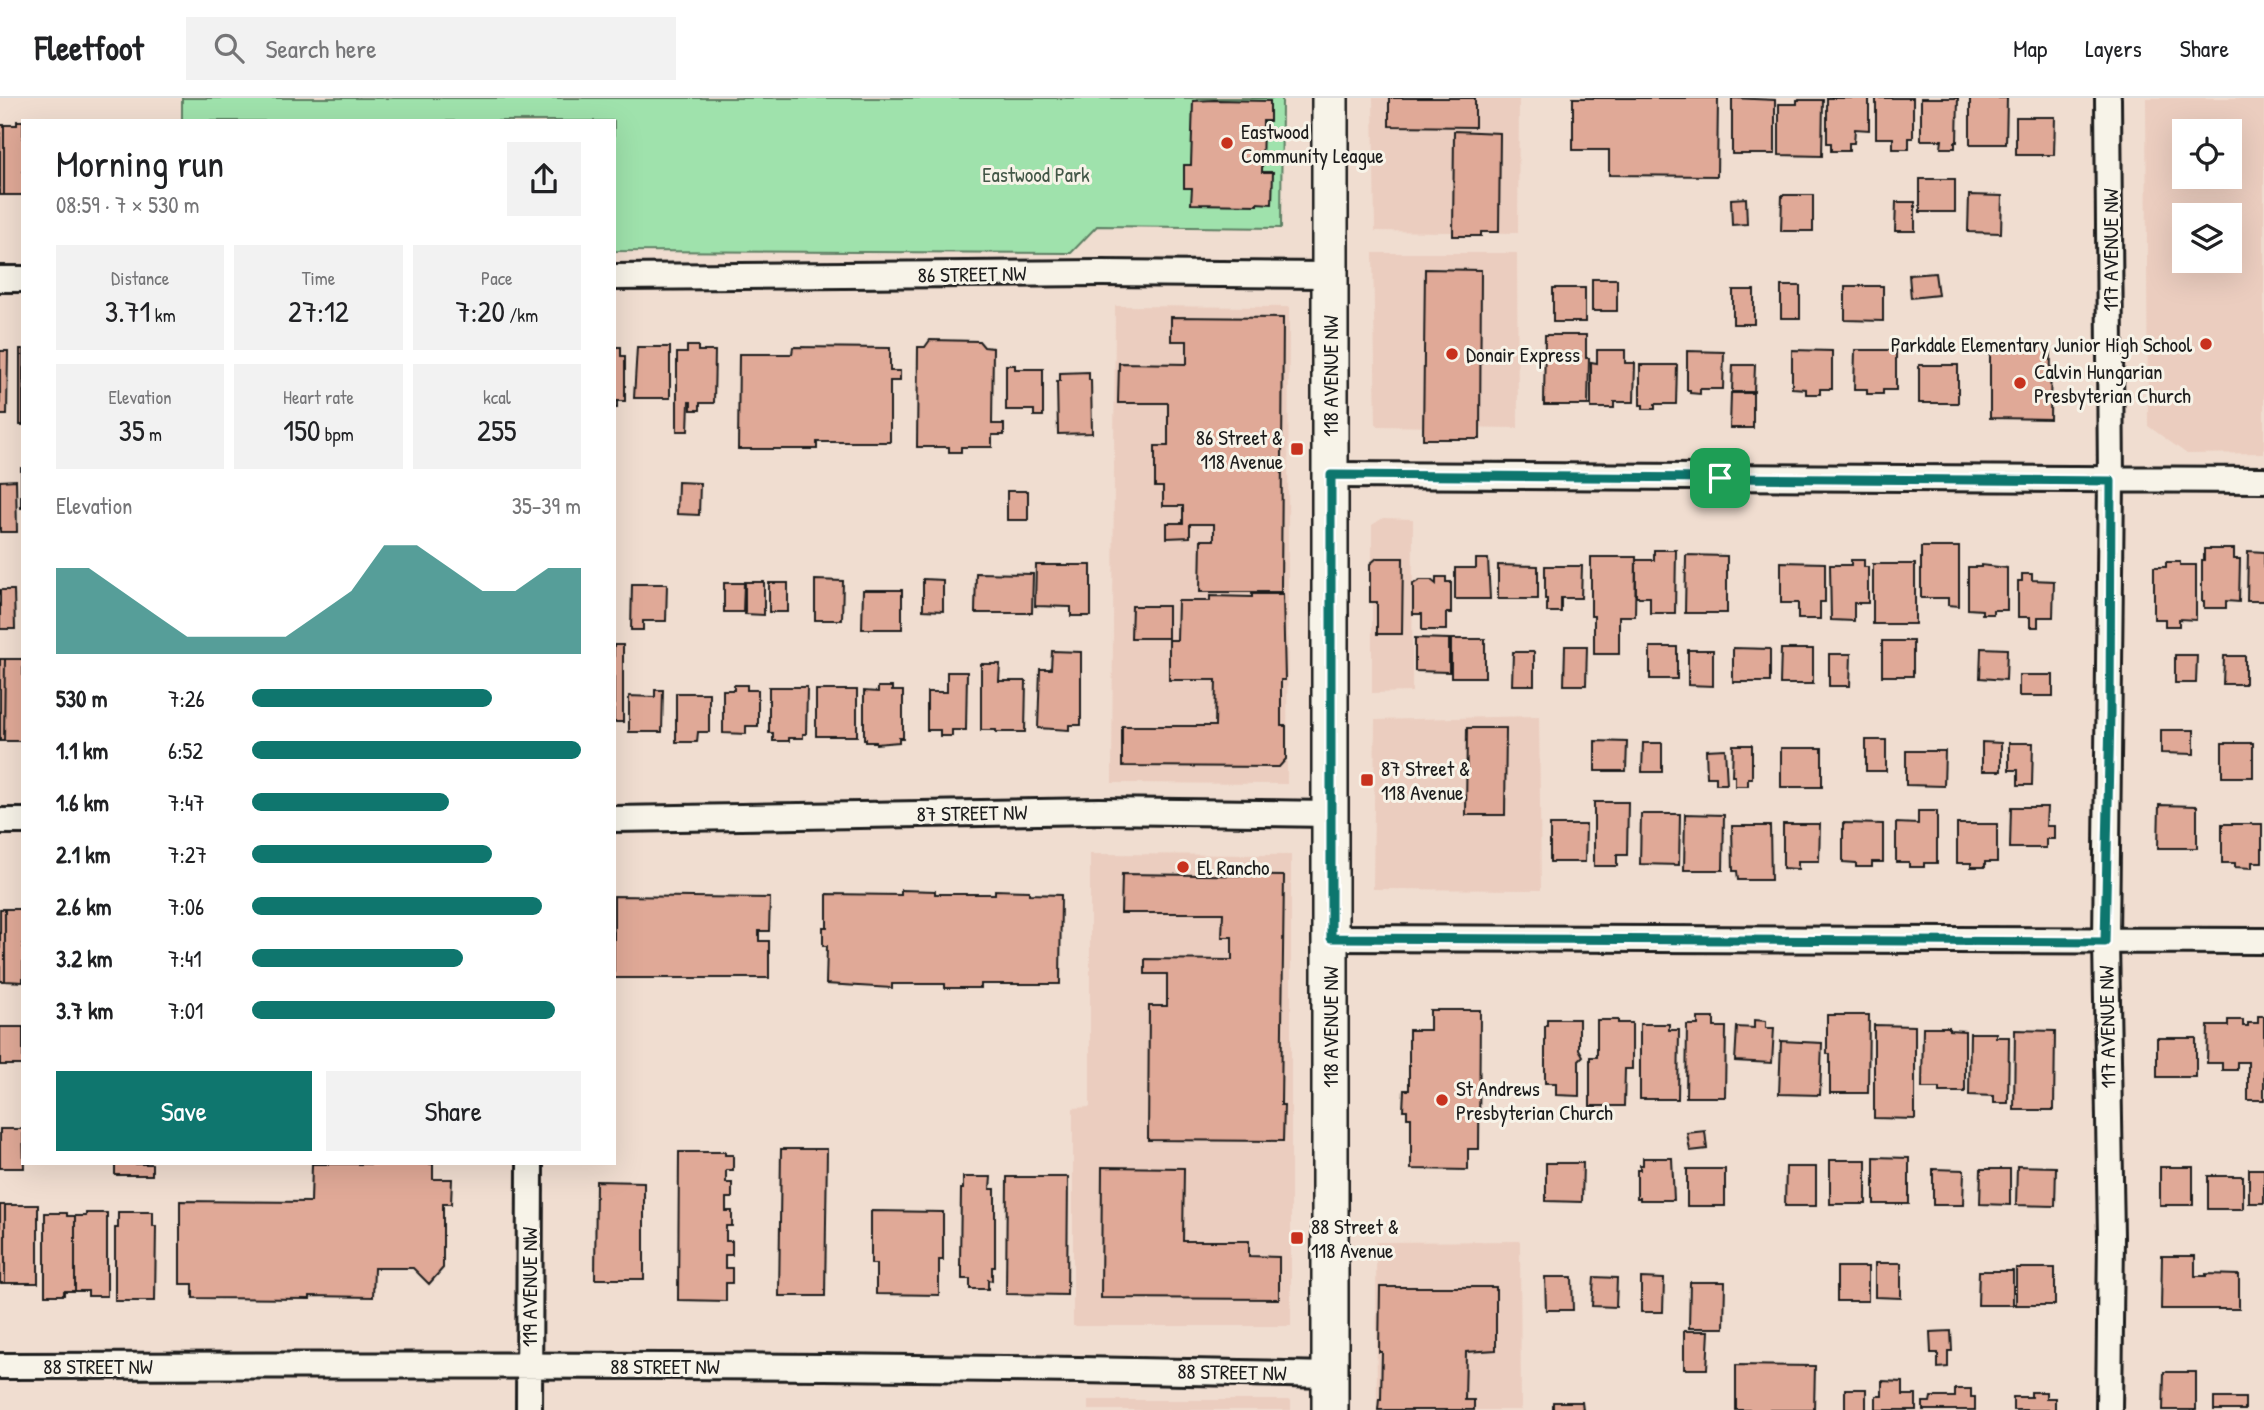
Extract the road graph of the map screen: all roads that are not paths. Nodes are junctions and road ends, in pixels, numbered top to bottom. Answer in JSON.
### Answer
{"nodes":[{"id":1,"x":1331,"y":98,"type":"edge"},
{"id":2,"x":2108,"y":98,"type":"edge"},
{"id":3,"x":1331,"y":275,"type":"junction"},
{"id":4,"x":616,"y":277,"type":"edge"},
{"id":5,"x":0,"y":279,"type":"edge"},
{"id":6,"x":21,"y":279,"type":"edge"},
{"id":7,"x":1331,"y":475,"type":"junction"},
{"id":8,"x":2264,"y":480,"type":"edge"},
{"id":9,"x":2111,"y":481,"type":"junction"},
{"id":10,"x":1331,"y":814,"type":"junction"},
{"id":11,"x":616,"y":819,"type":"edge"},
{"id":12,"x":0,"y":821,"type":"edge"},
{"id":13,"x":21,"y":821,"type":"edge"},
{"id":14,"x":1331,"y":938,"type":"junction"},
{"id":15,"x":2264,"y":941,"type":"edge"},
{"id":16,"x":2105,"y":942,"type":"junction"},
{"id":17,"x":530,"y":1165,"type":"edge"},
{"id":18,"x":529,"y":1365,"type":"junction"},
{"id":19,"x":0,"y":1366,"type":"edge"},
{"id":20,"x":1331,"y":1375,"type":"junction"},
{"id":21,"x":529,"y":1410,"type":"edge"},
{"id":22,"x":1330,"y":1410,"type":"edge"},
{"id":23,"x":2109,"y":1410,"type":"edge"}],
"edges":[{"from":1,"to":3,"type":"main road","name":"118 AVENUE NW"},
{"from":2,"to":9,"type":"street","name":"117 AVENUE NW"},
{"from":3,"to":4,"type":"street","name":"86 STREET NW"},
{"from":3,"to":7,"type":"main road","name":"118 AVENUE NW"},
{"from":5,"to":6,"type":"street"},
{"from":7,"to":9,"type":"street"},
{"from":7,"to":10,"type":"main road","name":"118 AVENUE NW"},
{"from":8,"to":9,"type":"street"},
{"from":9,"to":16,"type":"street","name":"117 AVENUE NW"},
{"from":10,"to":11,"type":"street","name":"87 STREET NW"},
{"from":10,"to":14,"type":"main road","name":"118 AVENUE NW"},
{"from":12,"to":13,"type":"street"},
{"from":14,"to":16,"type":"street"},
{"from":14,"to":20,"type":"main road","name":"118 AVENUE NW"},
{"from":15,"to":16,"type":"street"},
{"from":16,"to":23,"type":"street","name":"117 AVENUE NW"},
{"from":17,"to":18,"type":"street","name":"119 AVENUE NW"},
{"from":18,"to":19,"type":"street","name":"88 STREET NW"},
{"from":18,"to":20,"type":"street","name":"88 STREET NW"},
{"from":18,"to":21,"type":"street","name":"119 AVENUE NW"},
{"from":20,"to":22,"type":"main road","name":"118 AVENUE NW"}]}
